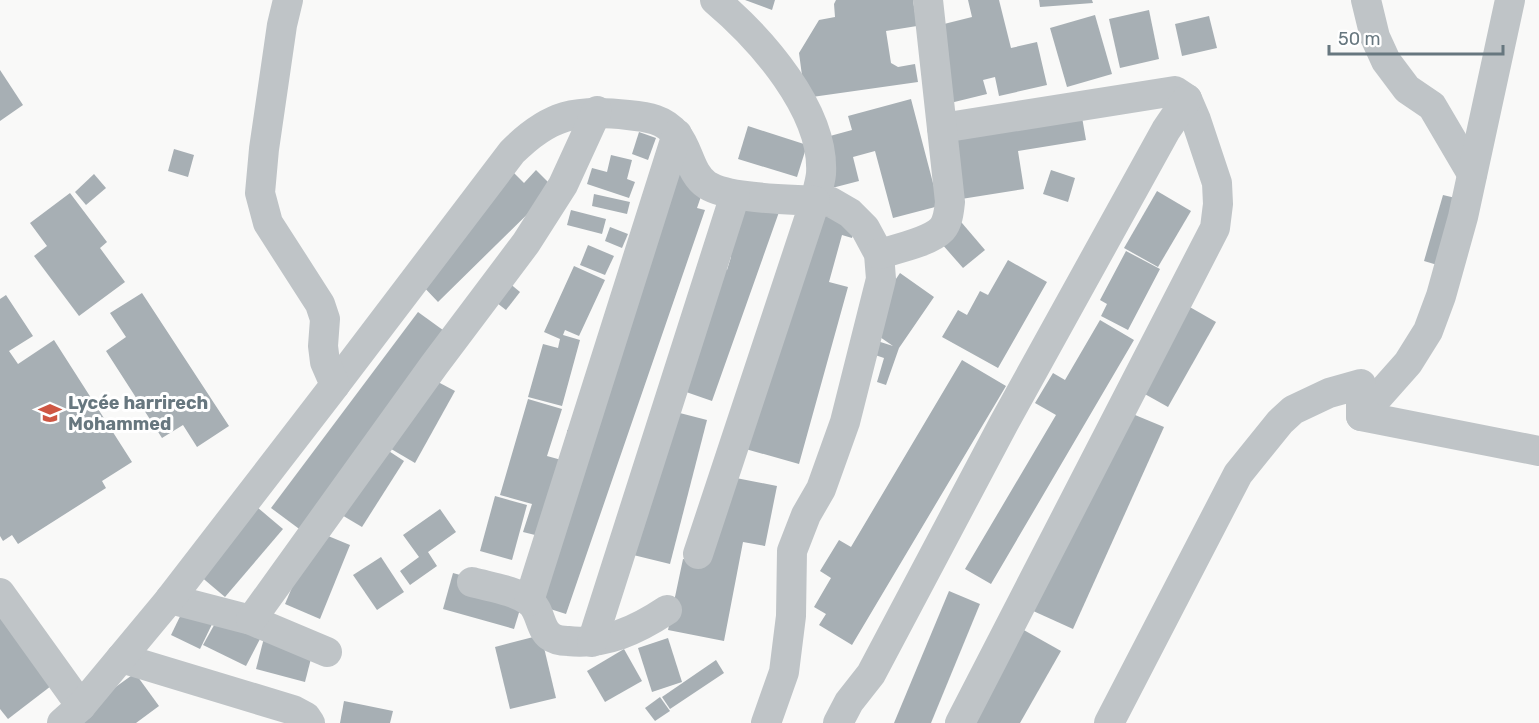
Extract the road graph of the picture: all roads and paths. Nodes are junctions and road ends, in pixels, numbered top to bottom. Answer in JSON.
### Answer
{"nodes":[{"id":1,"x":288,"y":0,"type":"edge"},
{"id":2,"x":715,"y":0,"type":"edge"},
{"id":3,"x":928,"y":0,"type":"edge"},
{"id":4,"x":1366,"y":0,"type":"edge"},
{"id":5,"x":1510,"y":0,"type":"edge"},
{"id":6,"x":1187,"y":99,"type":"junction"},
{"id":7,"x":597,"y":111,"type":"junction"},
{"id":8,"x":942,"y":128,"type":"junction"},
{"id":9,"x":677,"y":134,"type":"junction"},
{"id":10,"x":1472,"y":174,"type":"junction"},
{"id":11,"x":735,"y":195,"type":"junction"},
{"id":12,"x":815,"y":201,"type":"junction"},
{"id":13,"x":879,"y":254,"type":"junction"},
{"id":14,"x":335,"y":385,"type":"junction"},
{"id":15,"x":1361,"y":416,"type":"junction"},
{"id":16,"x":1539,"y":452,"type":"edge"},
{"id":17,"x":698,"y":554,"type":"dead end"},
{"id":18,"x":472,"y":582,"type":"dead end"},
{"id":19,"x":0,"y":593,"type":"edge"},
{"id":20,"x":170,"y":599,"type":"junction"},
{"id":21,"x":529,"y":601,"type":"junction"},
{"id":22,"x":667,"y":610,"type":"dead end"},
{"id":23,"x":251,"y":620,"type":"junction"},
{"id":24,"x":592,"y":642,"type":"junction"},
{"id":25,"x":327,"y":652,"type":"dead end"},
{"id":26,"x":121,"y":658,"type":"junction"},
{"id":27,"x":71,"y":714,"type":"edge"},
{"id":28,"x":310,"y":723,"type":"edge"},
{"id":29,"x":766,"y":723,"type":"edge"},
{"id":30,"x":838,"y":723,"type":"edge"},
{"id":31,"x":960,"y":723,"type":"edge"},
{"id":32,"x":1109,"y":723,"type":"edge"}],
"edges":[{"from":1,"to":14,"type":"street"},
{"from":2,"to":12,"type":"street"},
{"from":3,"to":8,"type":"street"},
{"from":4,"to":10,"type":"street"},
{"from":5,"to":10,"type":"street"},
{"from":6,"to":8,"type":"street"},
{"from":6,"to":30,"type":"street"},
{"from":6,"to":31,"type":"street"},
{"from":7,"to":9,"type":"street"},
{"from":7,"to":14,"type":"street"},
{"from":7,"to":23,"type":"street"},
{"from":8,"to":13,"type":"street"},
{"from":9,"to":11,"type":"street"},
{"from":9,"to":21,"type":"street"},
{"from":10,"to":15,"type":"street"},
{"from":11,"to":12,"type":"street"},
{"from":11,"to":24,"type":"street"},
{"from":12,"to":13,"type":"street"},
{"from":12,"to":17,"type":"street"},
{"from":13,"to":29,"type":"street"},
{"from":14,"to":20,"type":"street"},
{"from":15,"to":16,"type":"street"},
{"from":15,"to":32,"type":"street"},
{"from":18,"to":21,"type":"street"},
{"from":19,"to":27,"type":"street"},
{"from":20,"to":23,"type":"street"},
{"from":20,"to":26,"type":"street"},
{"from":21,"to":24,"type":"street"},
{"from":22,"to":24,"type":"street"},
{"from":23,"to":25,"type":"street"},
{"from":26,"to":27,"type":"street"},
{"from":26,"to":28,"type":"street"}]}
